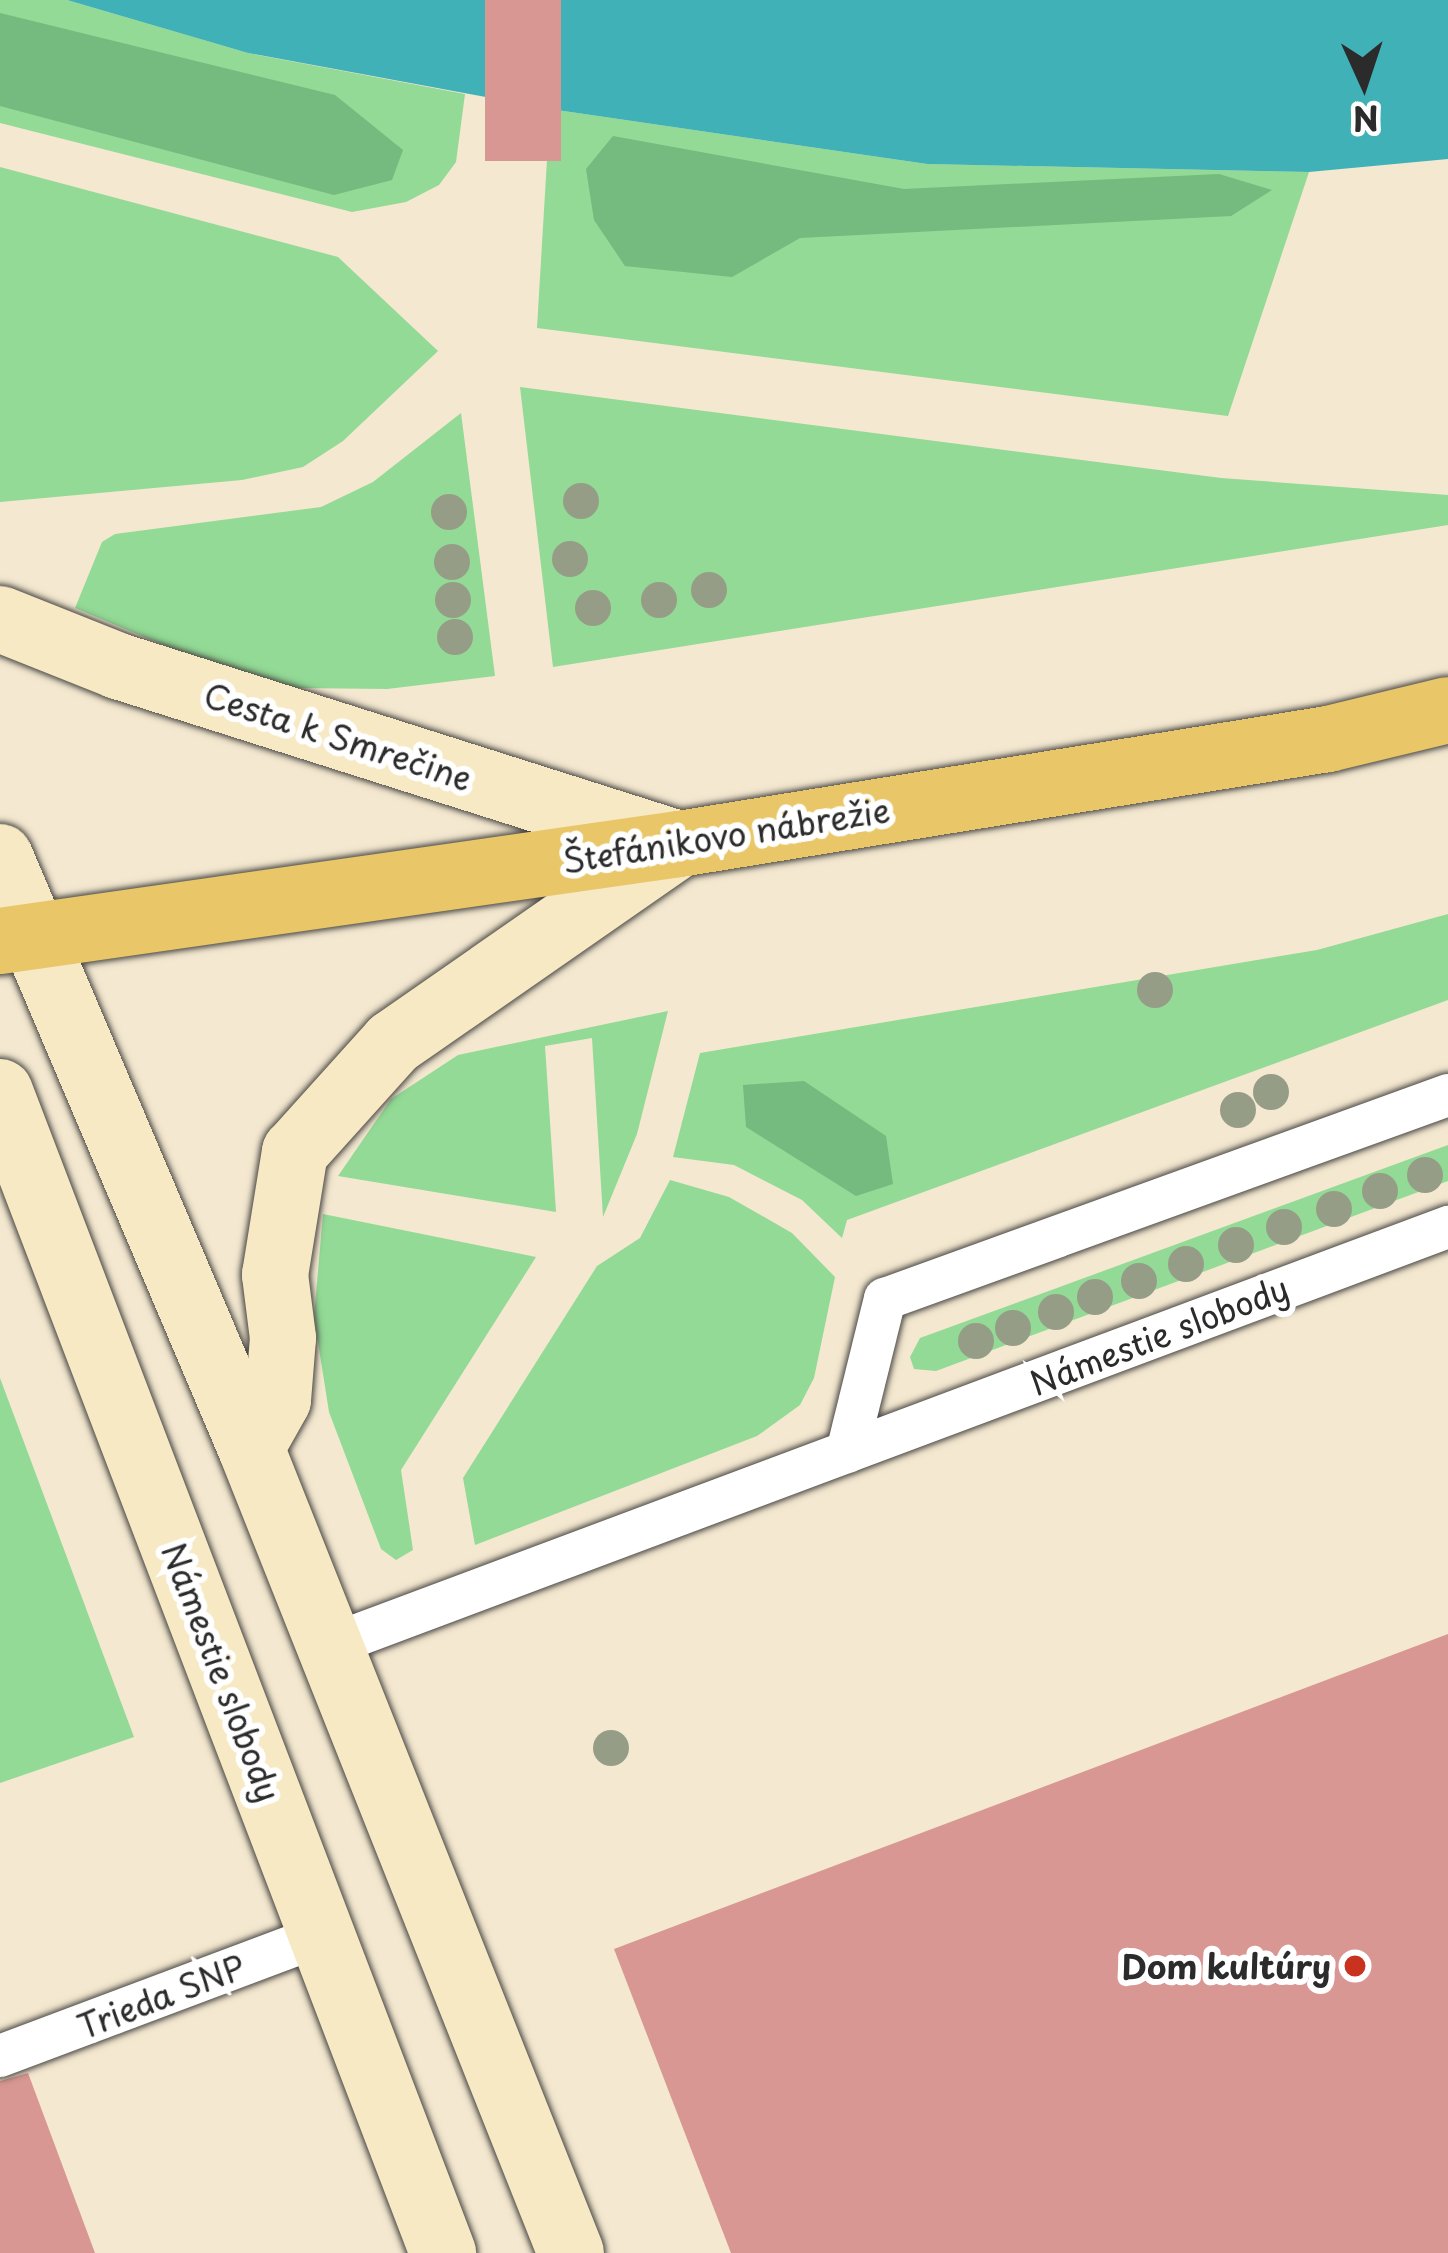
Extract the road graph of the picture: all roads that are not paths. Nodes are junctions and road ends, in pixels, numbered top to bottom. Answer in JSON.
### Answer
{"nodes":[{"id":1,"x":0,"y":619,"type":"edge"},
{"id":2,"x":1448,"y":710,"type":"edge"},
{"id":3,"x":679,"y":844,"type":"junction"},
{"id":4,"x":0,"y":857,"type":"edge"},
{"id":5,"x":19,"y":938,"type":"edge"},
{"id":6,"x":0,"y":1092,"type":"edge"},
{"id":7,"x":1448,"y":1095,"type":"edge"},
{"id":8,"x":1448,"y":1227,"type":"edge"},
{"id":9,"x":251,"y":1448,"type":"junction"},
{"id":10,"x":847,"y":1452,"type":"junction"},
{"id":11,"x":331,"y":1646,"type":"junction"},
{"id":12,"x":322,"y":1935,"type":"junction"},
{"id":13,"x":0,"y":2056,"type":"edge"},
{"id":14,"x":443,"y":2253,"type":"edge"},
{"id":15,"x":571,"y":2253,"type":"edge"}],
"edges":[{"from":1,"to":3,"type":"street","name":"Cesta k Smrečine"},
{"from":2,"to":3,"type":"main road","name":"Štefánikovo nábrežie"},
{"from":3,"to":5,"type":"main road","name":"Štefánikovo nábrežie"},
{"from":3,"to":9,"type":"street"},
{"from":4,"to":5,"type":"street"},
{"from":5,"to":9,"type":"street"},
{"from":6,"to":12,"type":"street","name":"Námestie slobody"},
{"from":7,"to":10,"type":"lane"},
{"from":8,"to":10,"type":"lane","name":"Námestie slobody"},
{"from":9,"to":11,"type":"street"},
{"from":10,"to":11,"type":"lane","name":"Námestie slobody"},
{"from":11,"to":15,"type":"street"},
{"from":12,"to":13,"type":"lane","name":"Trieda SNP"},
{"from":12,"to":14,"type":"street","name":"Námestie slobody"}]}
